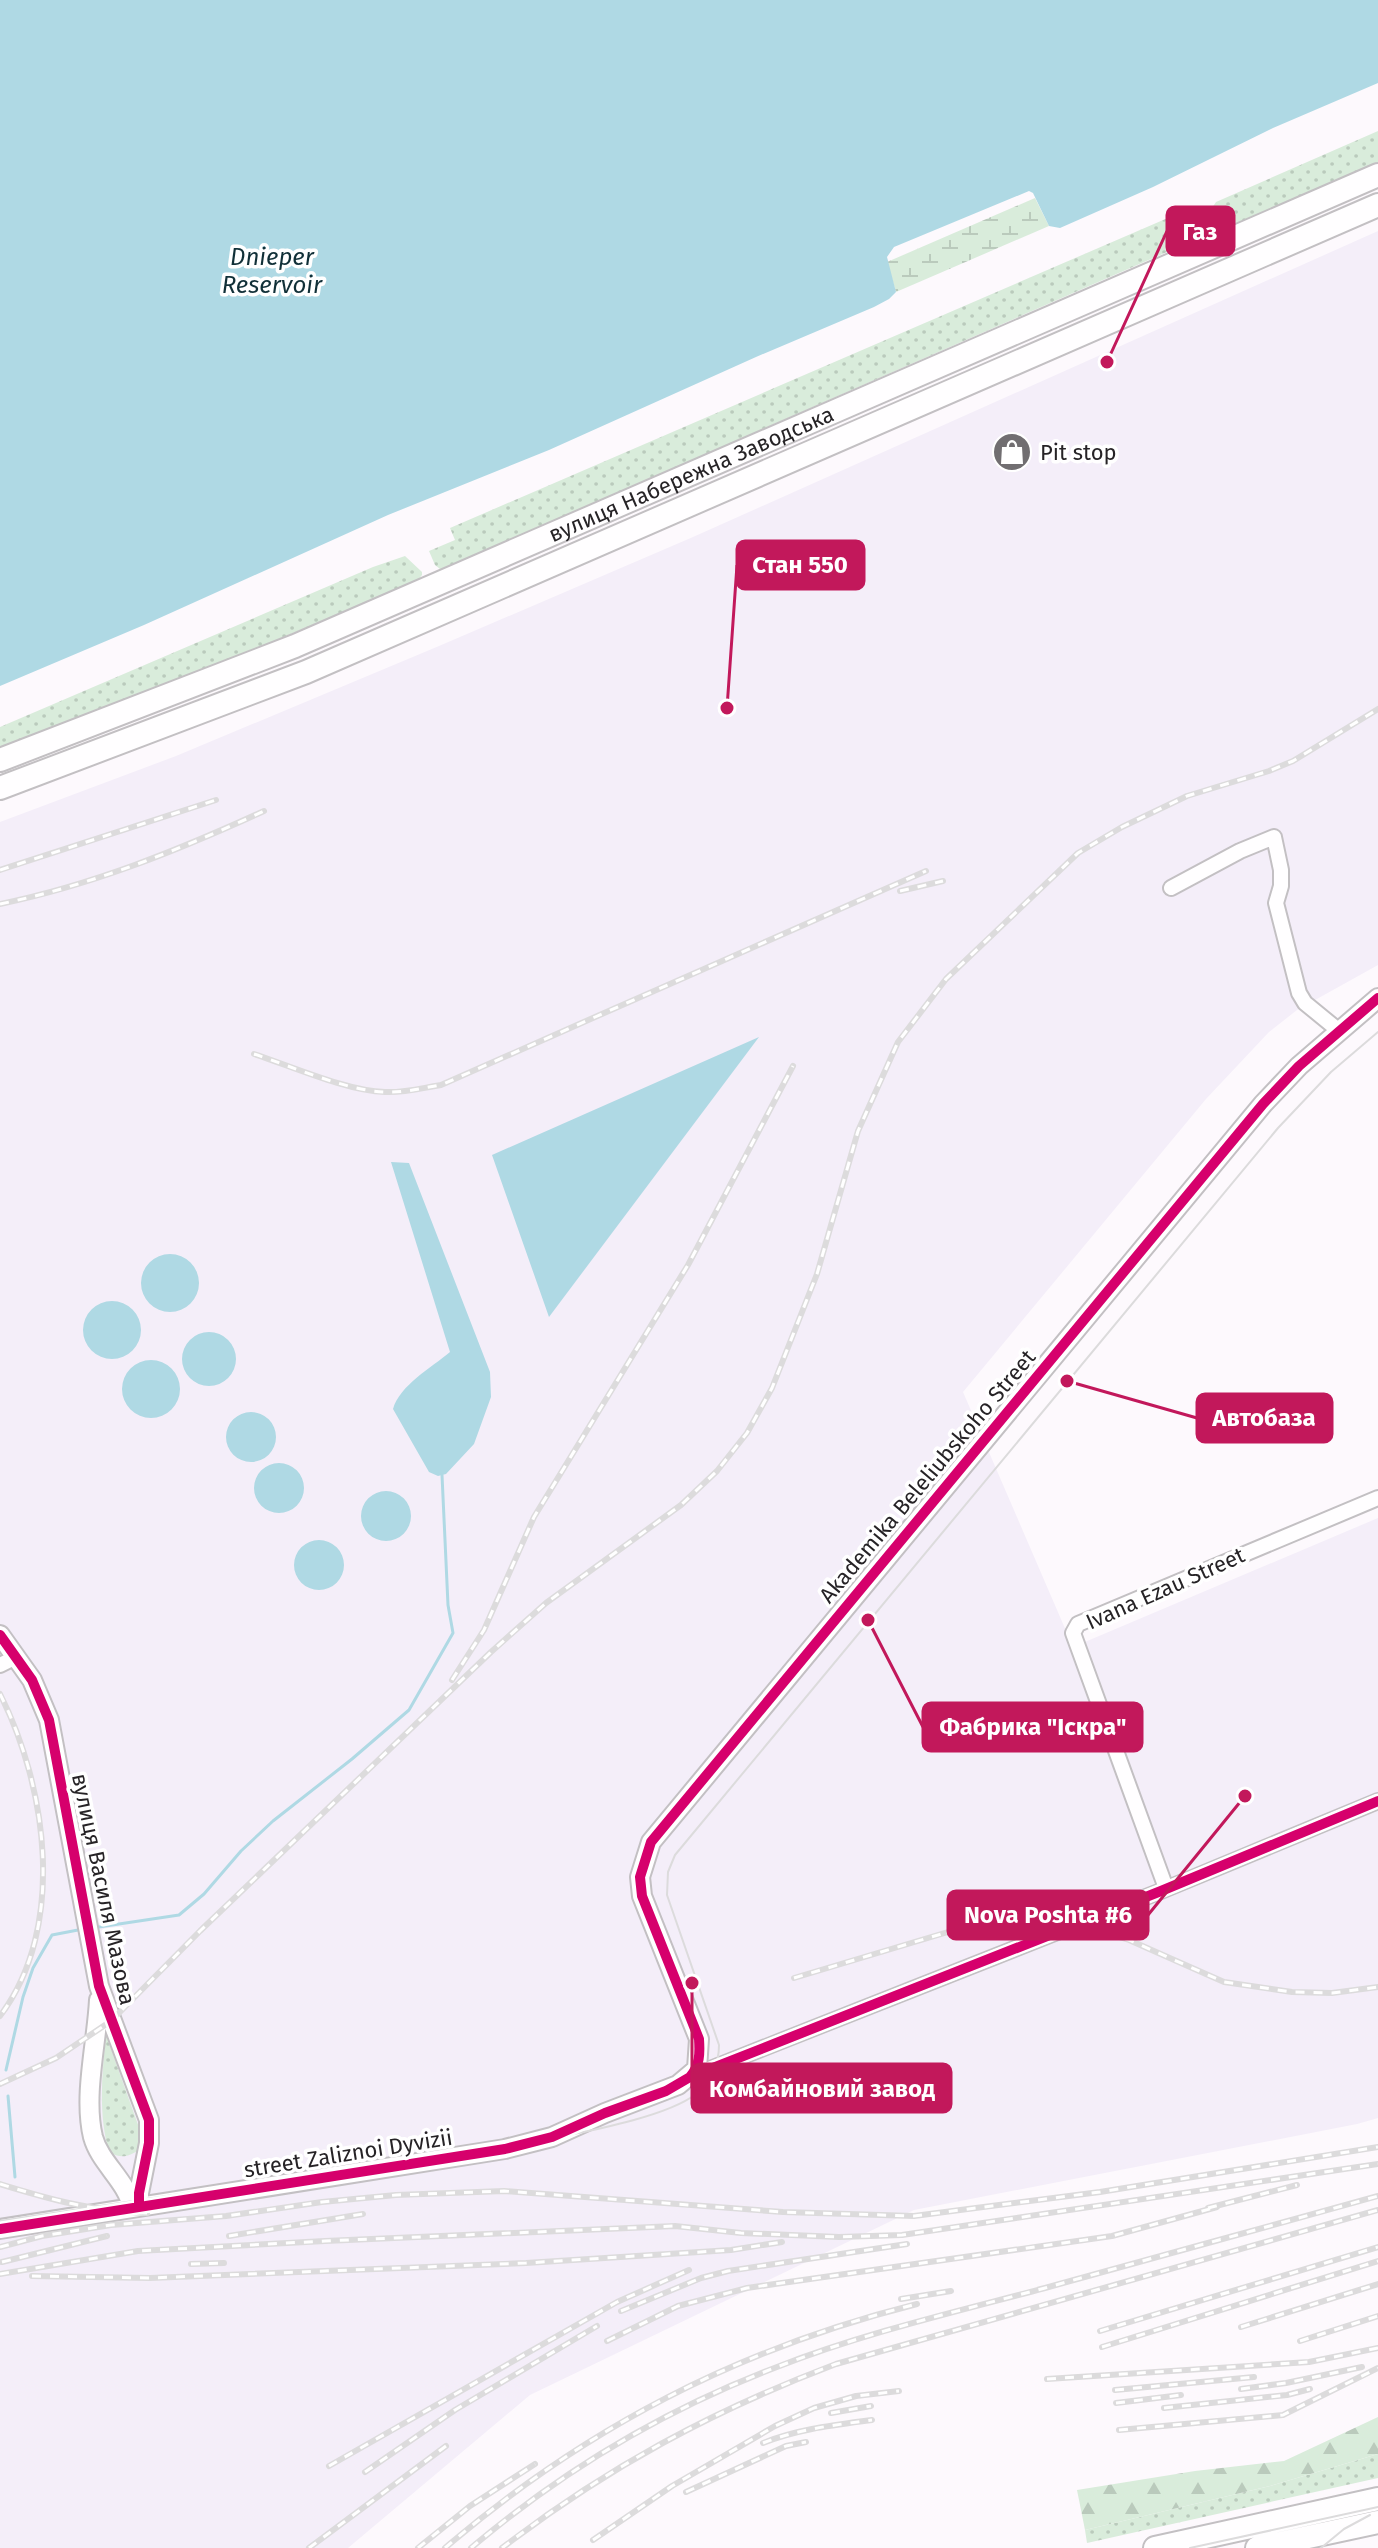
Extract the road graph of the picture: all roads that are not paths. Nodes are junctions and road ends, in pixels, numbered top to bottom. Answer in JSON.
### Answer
{"nodes":[{"id":1,"x":1378,"y":175,"type":"edge"},
{"id":2,"x":1378,"y":205,"type":"edge"},
{"id":3,"x":0,"y":760,"type":"edge"},
{"id":4,"x":0,"y":788,"type":"edge"},
{"id":5,"x":1171,"y":888,"type":"dead end"},
{"id":6,"x":1378,"y":998,"type":"edge"},
{"id":7,"x":1338,"y":1030,"type":"junction"},
{"id":8,"x":1378,"y":1498,"type":"edge"},
{"id":9,"x":0,"y":1635,"type":"edge"},
{"id":10,"x":8,"y":1661,"type":"edge"},
{"id":11,"x":1378,"y":1801,"type":"edge"},
{"id":12,"x":1166,"y":1888,"type":"junction"},
{"id":13,"x":99,"y":1986,"type":"junction"},
{"id":14,"x":690,"y":2077,"type":"junction"},
{"id":15,"x":136,"y":2206,"type":"junction"},
{"id":16,"x":0,"y":2229,"type":"edge"},
{"id":17,"x":1378,"y":2499,"type":"edge"},
{"id":18,"x":1378,"y":2522,"type":"edge"},
{"id":19,"x":1155,"y":2548,"type":"edge"},
{"id":20,"x":1257,"y":2548,"type":"edge"}],
"edges":[{"from":1,"to":3,"type":"main road","name":"вулиця Набережна Заводська"},
{"from":2,"to":4,"type":"main road","name":"вулиця Набережна Заводська"},
{"from":5,"to":7,"type":"street"},
{"from":6,"to":7,"type":"street","name":"Akademika Beleliubskoho Street"},
{"from":7,"to":14,"type":"street","name":"Akademika Beleliubskoho Street"},
{"from":8,"to":12,"type":"street","name":"Ivana Ezau Street"},
{"from":9,"to":10,"type":"street","name":"вулиця Василя Мазова"},
{"from":10,"to":13,"type":"street","name":"вулиця Василя Мазова"},
{"from":11,"to":12,"type":"street"},
{"from":12,"to":14,"type":"street"},
{"from":13,"to":15,"type":"street","name":"вулиця Василя Мазова"},
{"from":13,"to":15,"type":"street","name":"вулиця Василя Мазова"},
{"from":14,"to":15,"type":"street","name":"street Zaliznoi Dyvizii"},
{"from":15,"to":16,"type":"street","name":"street Zaliznoi Dyvizii"},
{"from":17,"to":19,"type":"main road"},
{"from":18,"to":20,"type":"main road"}]}
